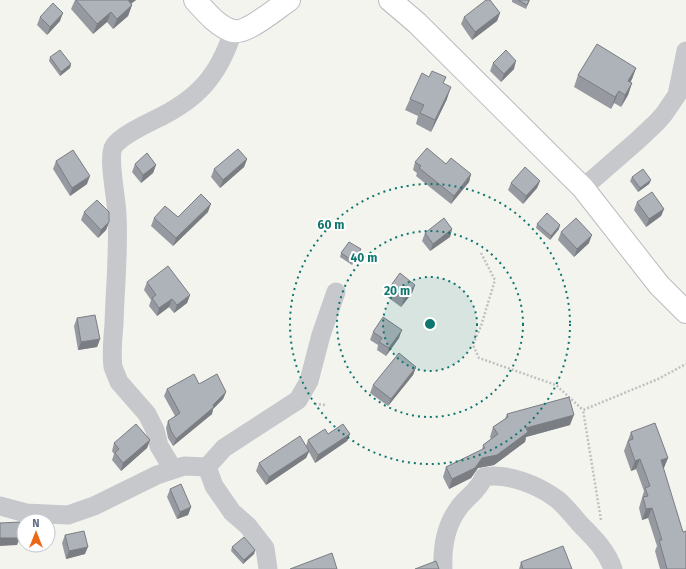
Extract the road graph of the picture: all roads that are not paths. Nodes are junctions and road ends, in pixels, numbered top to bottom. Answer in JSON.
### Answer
{"nodes":[{"id":1,"x":195,"y":0,"type":"edge"},
{"id":2,"x":289,"y":0,"type":"edge"},
{"id":3,"x":390,"y":0,"type":"edge"},
{"id":4,"x":233,"y":31,"type":"junction"},
{"id":5,"x":686,"y":51,"type":"edge"},
{"id":6,"x":681,"y":98,"type":"edge"},
{"id":7,"x":583,"y":188,"type":"junction"},
{"id":8,"x":336,"y":292,"type":"dead end"},
{"id":9,"x":686,"y":312,"type":"edge"},
{"id":10,"x":207,"y":467,"type":"junction"},
{"id":11,"x":173,"y":469,"type":"junction"},
{"id":12,"x":0,"y":506,"type":"edge"},
{"id":13,"x":268,"y":569,"type":"edge"},
{"id":14,"x":443,"y":569,"type":"edge"},
{"id":15,"x":613,"y":569,"type":"edge"}],
"edges":[{"from":1,"to":4,"type":"main road"},
{"from":2,"to":4,"type":"main road"},
{"from":3,"to":7,"type":"main road"},
{"from":4,"to":11,"type":"street"},
{"from":5,"to":6,"type":"street"},
{"from":6,"to":7,"type":"street"},
{"from":7,"to":9,"type":"main road"},
{"from":8,"to":10,"type":"street"},
{"from":10,"to":11,"type":"street"},
{"from":10,"to":13,"type":"street"},
{"from":11,"to":12,"type":"street"},
{"from":14,"to":15,"type":"street"}]}
